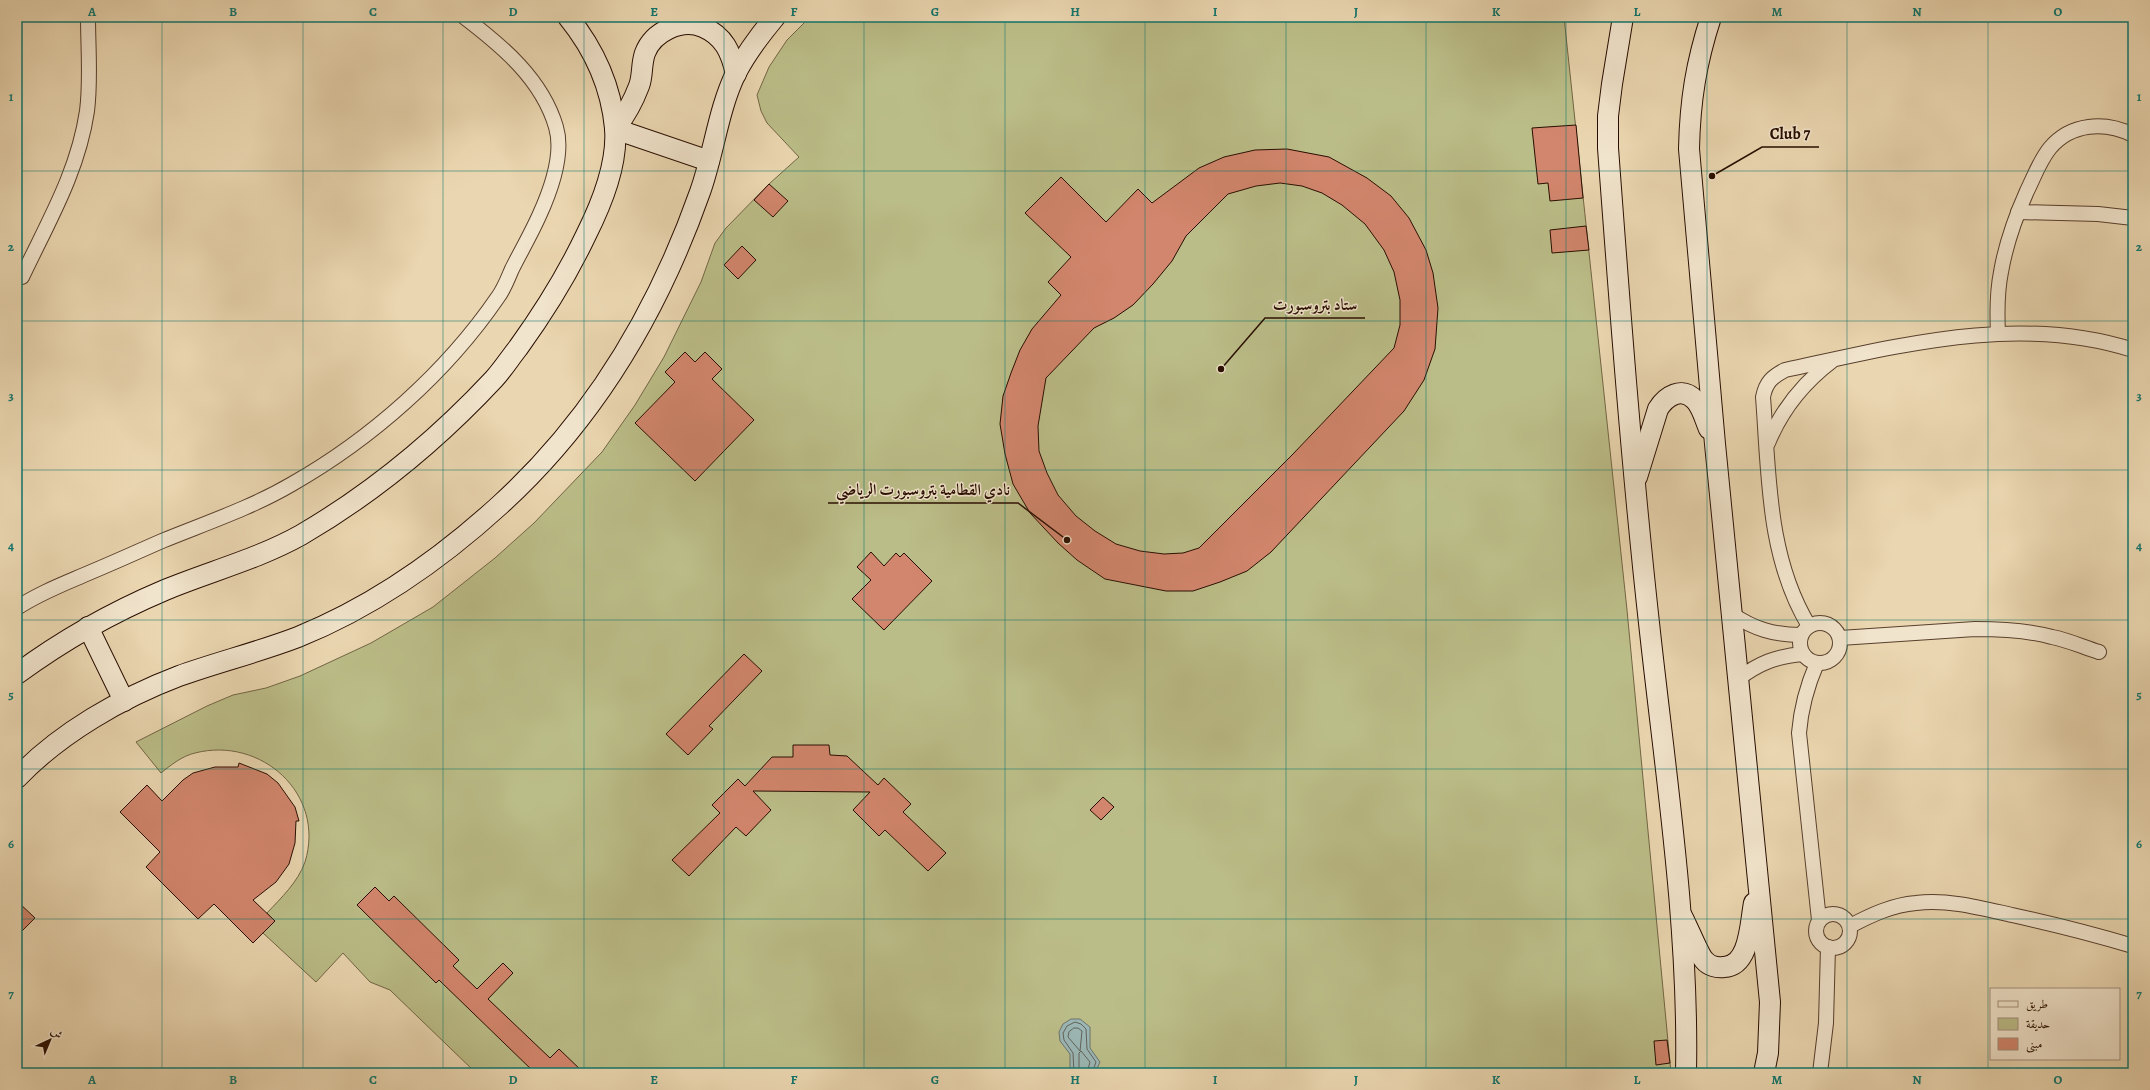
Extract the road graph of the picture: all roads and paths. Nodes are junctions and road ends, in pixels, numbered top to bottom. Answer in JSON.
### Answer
{"nodes":[{"id":1,"x":88,"y":17,"type":"edge"},
{"id":2,"x":464,"y":17,"type":"edge"},
{"id":3,"x":568,"y":17,"type":"edge"},
{"id":4,"x":775,"y":17,"type":"edge"},
{"id":5,"x":1623,"y":17,"type":"edge"},
{"id":6,"x":1711,"y":17,"type":"edge"},
{"id":7,"x":736,"y":74,"type":"junction"},
{"id":8,"x":615,"y":129,"type":"junction"},
{"id":9,"x":2133,"y":135,"type":"edge"},
{"id":10,"x":709,"y":161,"type":"junction"},
{"id":11,"x":2018,"y":212,"type":"junction"},
{"id":12,"x":2133,"y":218,"type":"edge"},
{"id":13,"x":22,"y":277,"type":"dead end"},
{"id":14,"x":1998,"y":333,"type":"junction"},
{"id":15,"x":2133,"y":350,"type":"edge"},
{"id":16,"x":1835,"y":359,"type":"junction"},
{"id":17,"x":1784,"y":370,"type":"junction"},
{"id":18,"x":1802,"y":387,"type":"junction"},
{"id":19,"x":1763,"y":397,"type":"junction"},
{"id":20,"x":1784,"y":411,"type":"junction"},
{"id":21,"x":1715,"y":444,"type":"junction"},
{"id":22,"x":1767,"y":445,"type":"junction"},
{"id":23,"x":1634,"y":487,"type":"junction"},
{"id":24,"x":17,"y":608,"type":"edge"},
{"id":25,"x":1732,"y":614,"type":"junction"},
{"id":26,"x":88,"y":628,"type":"junction"},
{"id":27,"x":1805,"y":630,"type":"junction"},
{"id":28,"x":1840,"y":638,"type":"junction"},
{"id":29,"x":2099,"y":652,"type":"dead end"},
{"id":30,"x":1803,"y":654,"type":"junction"},
{"id":31,"x":1817,"y":663,"type":"junction"},
{"id":32,"x":17,"y":674,"type":"edge"},
{"id":33,"x":1738,"y":679,"type":"junction"},
{"id":34,"x":124,"y":701,"type":"junction"},
{"id":35,"x":17,"y":778,"type":"edge"},
{"id":36,"x":1758,"y":879,"type":"junction"},
{"id":37,"x":1679,"y":909,"type":"junction"},
{"id":38,"x":1819,"y":920,"type":"junction"},
{"id":39,"x":1850,"y":926,"type":"junction"},
{"id":40,"x":2133,"y":946,"type":"edge"},
{"id":41,"x":1828,"y":947,"type":"junction"},
{"id":42,"x":1686,"y":1073,"type":"edge"},
{"id":43,"x":1764,"y":1073,"type":"edge"},
{"id":44,"x":1820,"y":1073,"type":"edge"}],
"edges":[{"from":1,"to":13,"type":"street"},
{"from":2,"to":24,"type":"street"},
{"from":3,"to":8,"type":"street"},
{"from":4,"to":7,"type":"street"},
{"from":5,"to":23,"type":"street"},
{"from":6,"to":21,"type":"street"},
{"from":7,"to":8,"type":"street"},
{"from":7,"to":10,"type":"street"},
{"from":8,"to":10,"type":"street"},
{"from":8,"to":26,"type":"street"},
{"from":9,"to":11,"type":"street"},
{"from":10,"to":34,"type":"street"},
{"from":11,"to":12,"type":"street"},
{"from":11,"to":14,"type":"street"},
{"from":14,"to":15,"type":"street"},
{"from":14,"to":16,"type":"street"},
{"from":16,"to":17,"type":"street"},
{"from":16,"to":18,"type":"street"},
{"from":17,"to":18,"type":"street"},
{"from":17,"to":19,"type":"street"},
{"from":18,"to":20,"type":"street"},
{"from":19,"to":20,"type":"street"},
{"from":19,"to":22,"type":"street"},
{"from":20,"to":22,"type":"street"},
{"from":21,"to":23,"type":"street"},
{"from":21,"to":25,"type":"street"},
{"from":22,"to":27,"type":"street"},
{"from":23,"to":37,"type":"street"},
{"from":25,"to":27,"type":"street"},
{"from":25,"to":33,"type":"street"},
{"from":26,"to":32,"type":"street"},
{"from":26,"to":34,"type":"street"},
{"from":27,"to":28,"type":"street"},
{"from":27,"to":30,"type":"street"},
{"from":28,"to":29,"type":"street"},
{"from":28,"to":31,"type":"street"},
{"from":30,"to":31,"type":"street"},
{"from":30,"to":33,"type":"street"},
{"from":31,"to":38,"type":"street"},
{"from":33,"to":36,"type":"street"},
{"from":34,"to":35,"type":"street"},
{"from":36,"to":37,"type":"street"},
{"from":36,"to":43,"type":"street"},
{"from":37,"to":42,"type":"street"},
{"from":38,"to":39,"type":"street"},
{"from":38,"to":41,"type":"street"},
{"from":39,"to":40,"type":"street"},
{"from":39,"to":41,"type":"street"},
{"from":41,"to":44,"type":"street"}]}
